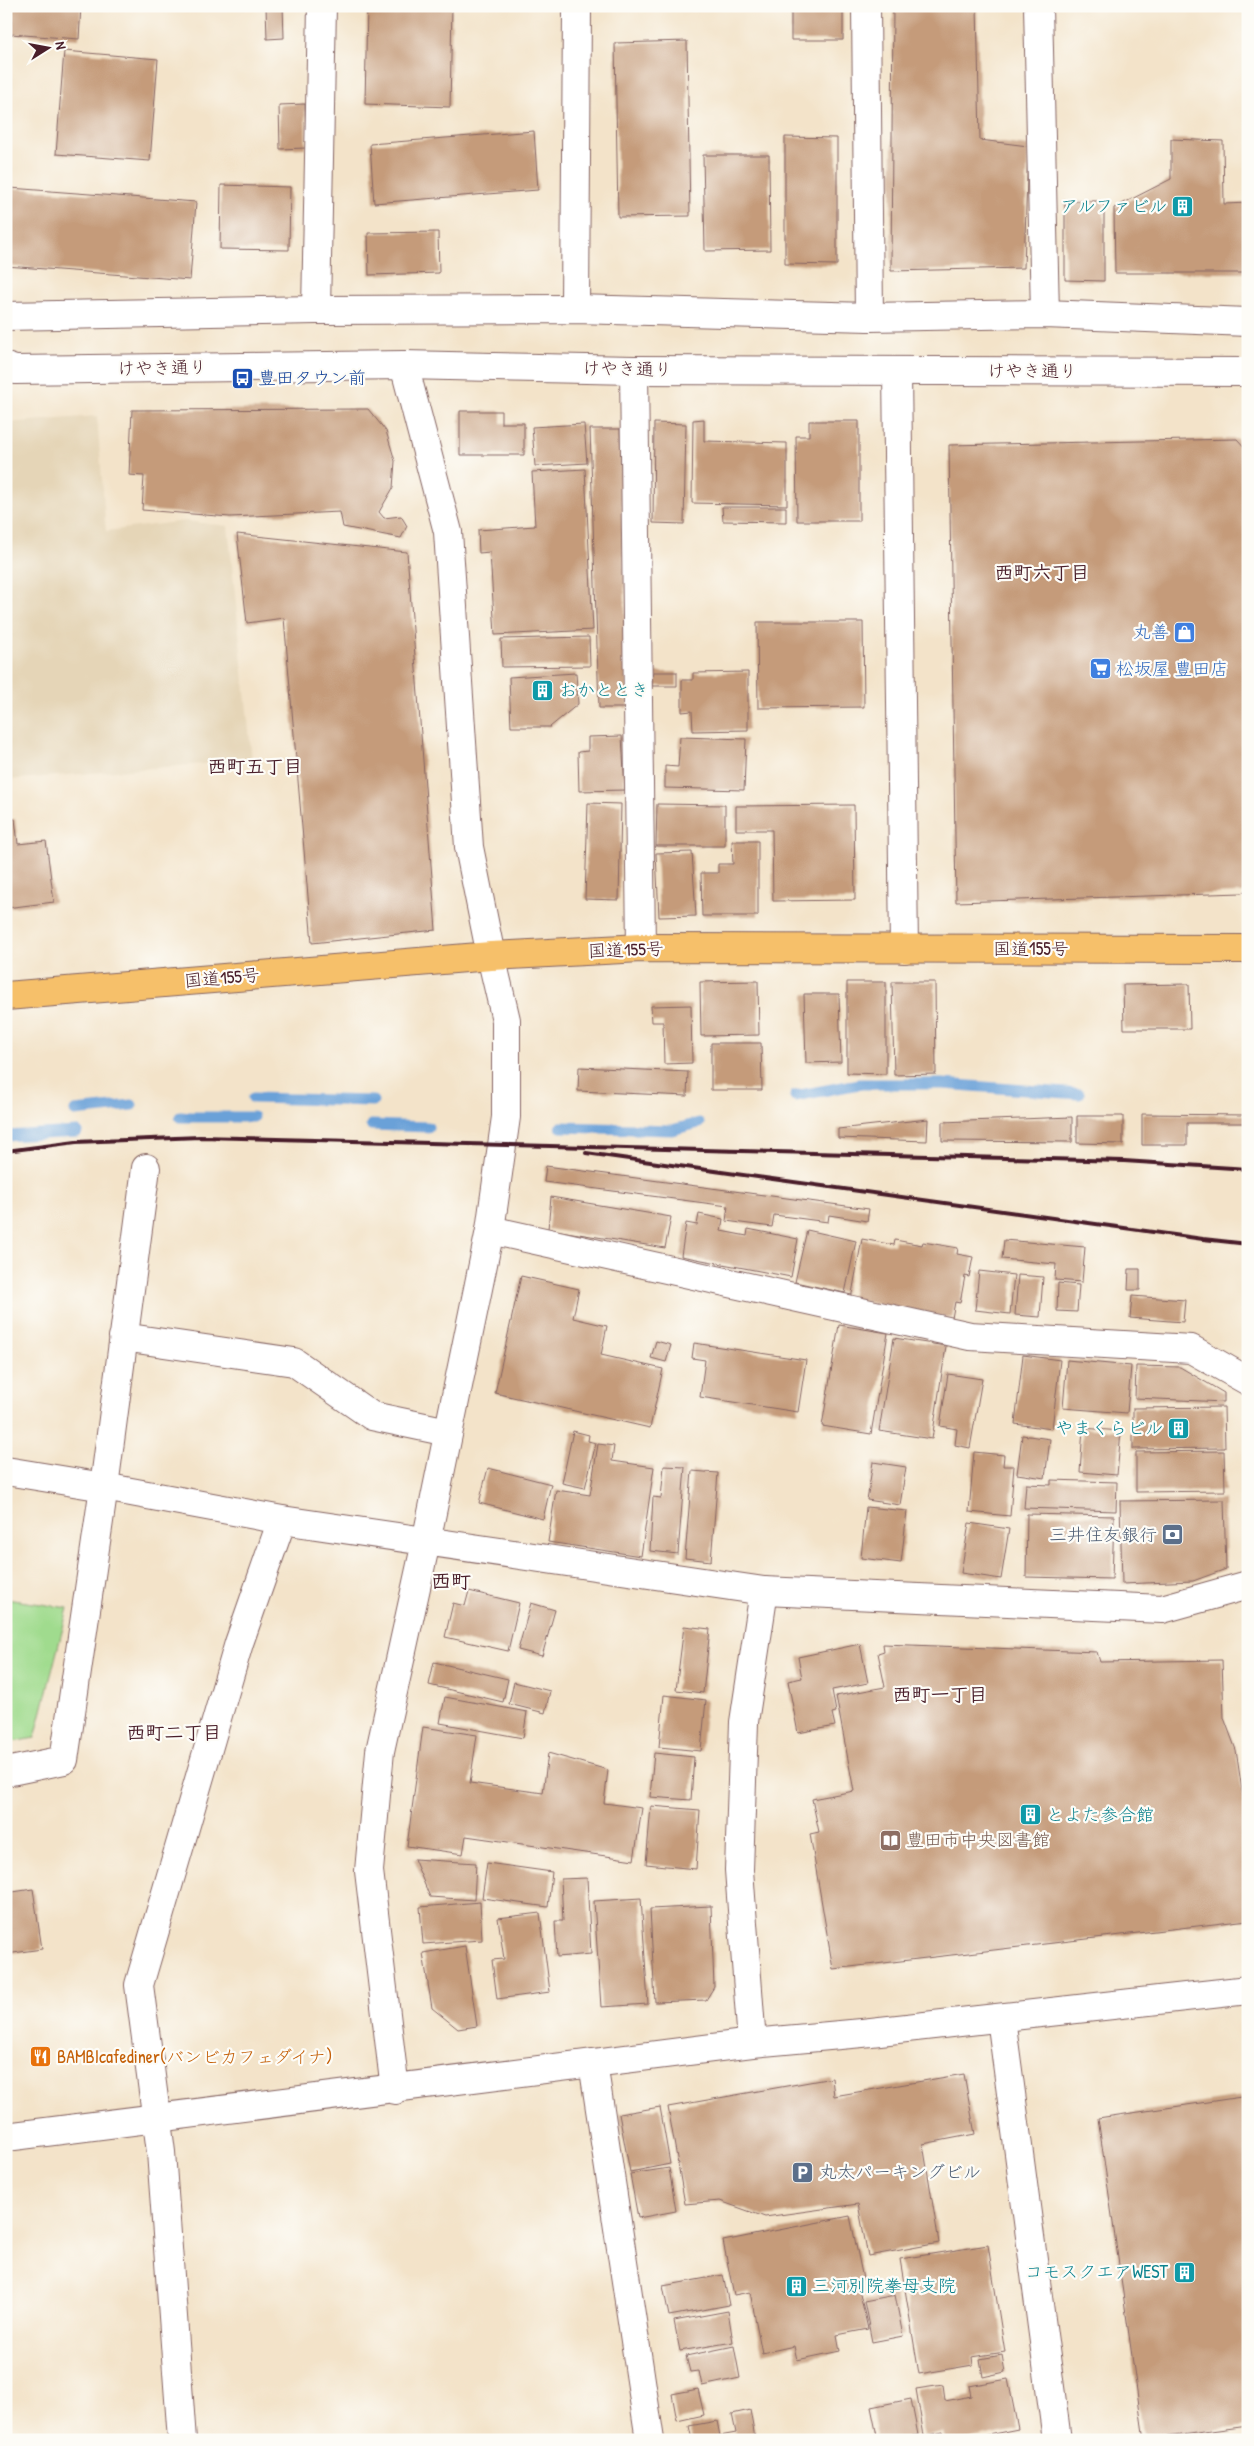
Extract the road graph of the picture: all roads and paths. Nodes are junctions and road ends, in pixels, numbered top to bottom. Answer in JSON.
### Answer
{"nodes":[{"id":1,"x":322,"y":6,"type":"edge"},
{"id":2,"x":577,"y":6,"type":"edge"},
{"id":3,"x":866,"y":6,"type":"edge"},
{"id":4,"x":1038,"y":6,"type":"edge"},
{"id":5,"x":316,"y":310,"type":"junction"},
{"id":6,"x":575,"y":310,"type":"junction"},
{"id":7,"x":1045,"y":314,"type":"junction"},
{"id":8,"x":6,"y":316,"type":"edge"},
{"id":9,"x":869,"y":317,"type":"junction"},
{"id":10,"x":1248,"y":322,"type":"edge"},
{"id":11,"x":404,"y":365,"type":"junction"},
{"id":12,"x":6,"y":366,"type":"edge"},
{"id":13,"x":634,"y":370,"type":"junction"},
{"id":14,"x":897,"y":371,"type":"junction"},
{"id":15,"x":1248,"y":372,"type":"edge"},
{"id":16,"x":641,"y":948,"type":"junction"},
{"id":17,"x":904,"y":949,"type":"junction"},
{"id":18,"x":1248,"y":949,"type":"edge"},
{"id":19,"x":491,"y":956,"type":"junction"},
{"id":20,"x":6,"y":996,"type":"edge"},
{"id":21,"x":146,"y":1168,"type":"dead end"},
{"id":22,"x":490,"y":1230,"type":"junction"},
{"id":23,"x":123,"y":1337,"type":"junction"},
{"id":24,"x":1248,"y":1381,"type":"edge"},
{"id":25,"x":448,"y":1432,"type":"junction"},
{"id":26,"x":6,"y":1471,"type":"edge"},
{"id":27,"x":104,"y":1487,"type":"junction"},
{"id":28,"x":282,"y":1520,"type":"junction"},
{"id":29,"x":426,"y":1542,"type":"junction"},
{"id":30,"x":1248,"y":1585,"type":"edge"},
{"id":31,"x":764,"y":1591,"type":"junction"},
{"id":32,"x":6,"y":1772,"type":"edge"},
{"id":33,"x":1248,"y":1990,"type":"edge"},
{"id":34,"x":1002,"y":2018,"type":"junction"},
{"id":35,"x":752,"y":2043,"type":"junction"},
{"id":36,"x":593,"y":2063,"type":"junction"},
{"id":37,"x":395,"y":2090,"type":"junction"},
{"id":38,"x":156,"y":2118,"type":"junction"},
{"id":39,"x":6,"y":2138,"type":"edge"},
{"id":40,"x":182,"y":2440,"type":"edge"},
{"id":41,"x":650,"y":2440,"type":"edge"},
{"id":42,"x":1057,"y":2440,"type":"edge"}],
"edges":[{"from":1,"to":5,"type":"street"},
{"from":2,"to":6,"type":"street"},
{"from":3,"to":9,"type":"street"},
{"from":4,"to":7,"type":"street"},
{"from":5,"to":6,"type":"street"},
{"from":5,"to":8,"type":"street"},
{"from":6,"to":9,"type":"street"},
{"from":7,"to":9,"type":"street"},
{"from":7,"to":10,"type":"street"},
{"from":11,"to":12,"type":"street","name":"けやき通り"},
{"from":11,"to":13,"type":"street","name":"けやき通り"},
{"from":11,"to":19,"type":"street"},
{"from":13,"to":14,"type":"street","name":"けやき通り"},
{"from":13,"to":16,"type":"street"},
{"from":14,"to":15,"type":"street","name":"けやき通り"},
{"from":14,"to":17,"type":"street"},
{"from":16,"to":17,"type":"highway","name":"国道155号"},
{"from":16,"to":19,"type":"highway","name":"国道155号"},
{"from":17,"to":18,"type":"highway","name":"国道155号"},
{"from":19,"to":20,"type":"highway","name":"国道155号"},
{"from":19,"to":22,"type":"street"},
{"from":21,"to":23,"type":"street"},
{"from":22,"to":24,"type":"street"},
{"from":22,"to":25,"type":"street"},
{"from":23,"to":25,"type":"street"},
{"from":23,"to":27,"type":"street"},
{"from":25,"to":29,"type":"street"},
{"from":26,"to":27,"type":"street"},
{"from":27,"to":28,"type":"street"},
{"from":27,"to":32,"type":"street"},
{"from":28,"to":29,"type":"street"},
{"from":28,"to":38,"type":"street"},
{"from":29,"to":31,"type":"street"},
{"from":29,"to":37,"type":"street"},
{"from":30,"to":31,"type":"street"},
{"from":31,"to":35,"type":"street"},
{"from":33,"to":34,"type":"street"},
{"from":34,"to":35,"type":"street"},
{"from":34,"to":42,"type":"street"},
{"from":35,"to":36,"type":"street"},
{"from":36,"to":37,"type":"street"},
{"from":36,"to":41,"type":"street"},
{"from":37,"to":38,"type":"street"},
{"from":38,"to":39,"type":"street"},
{"from":38,"to":40,"type":"street"}]}
